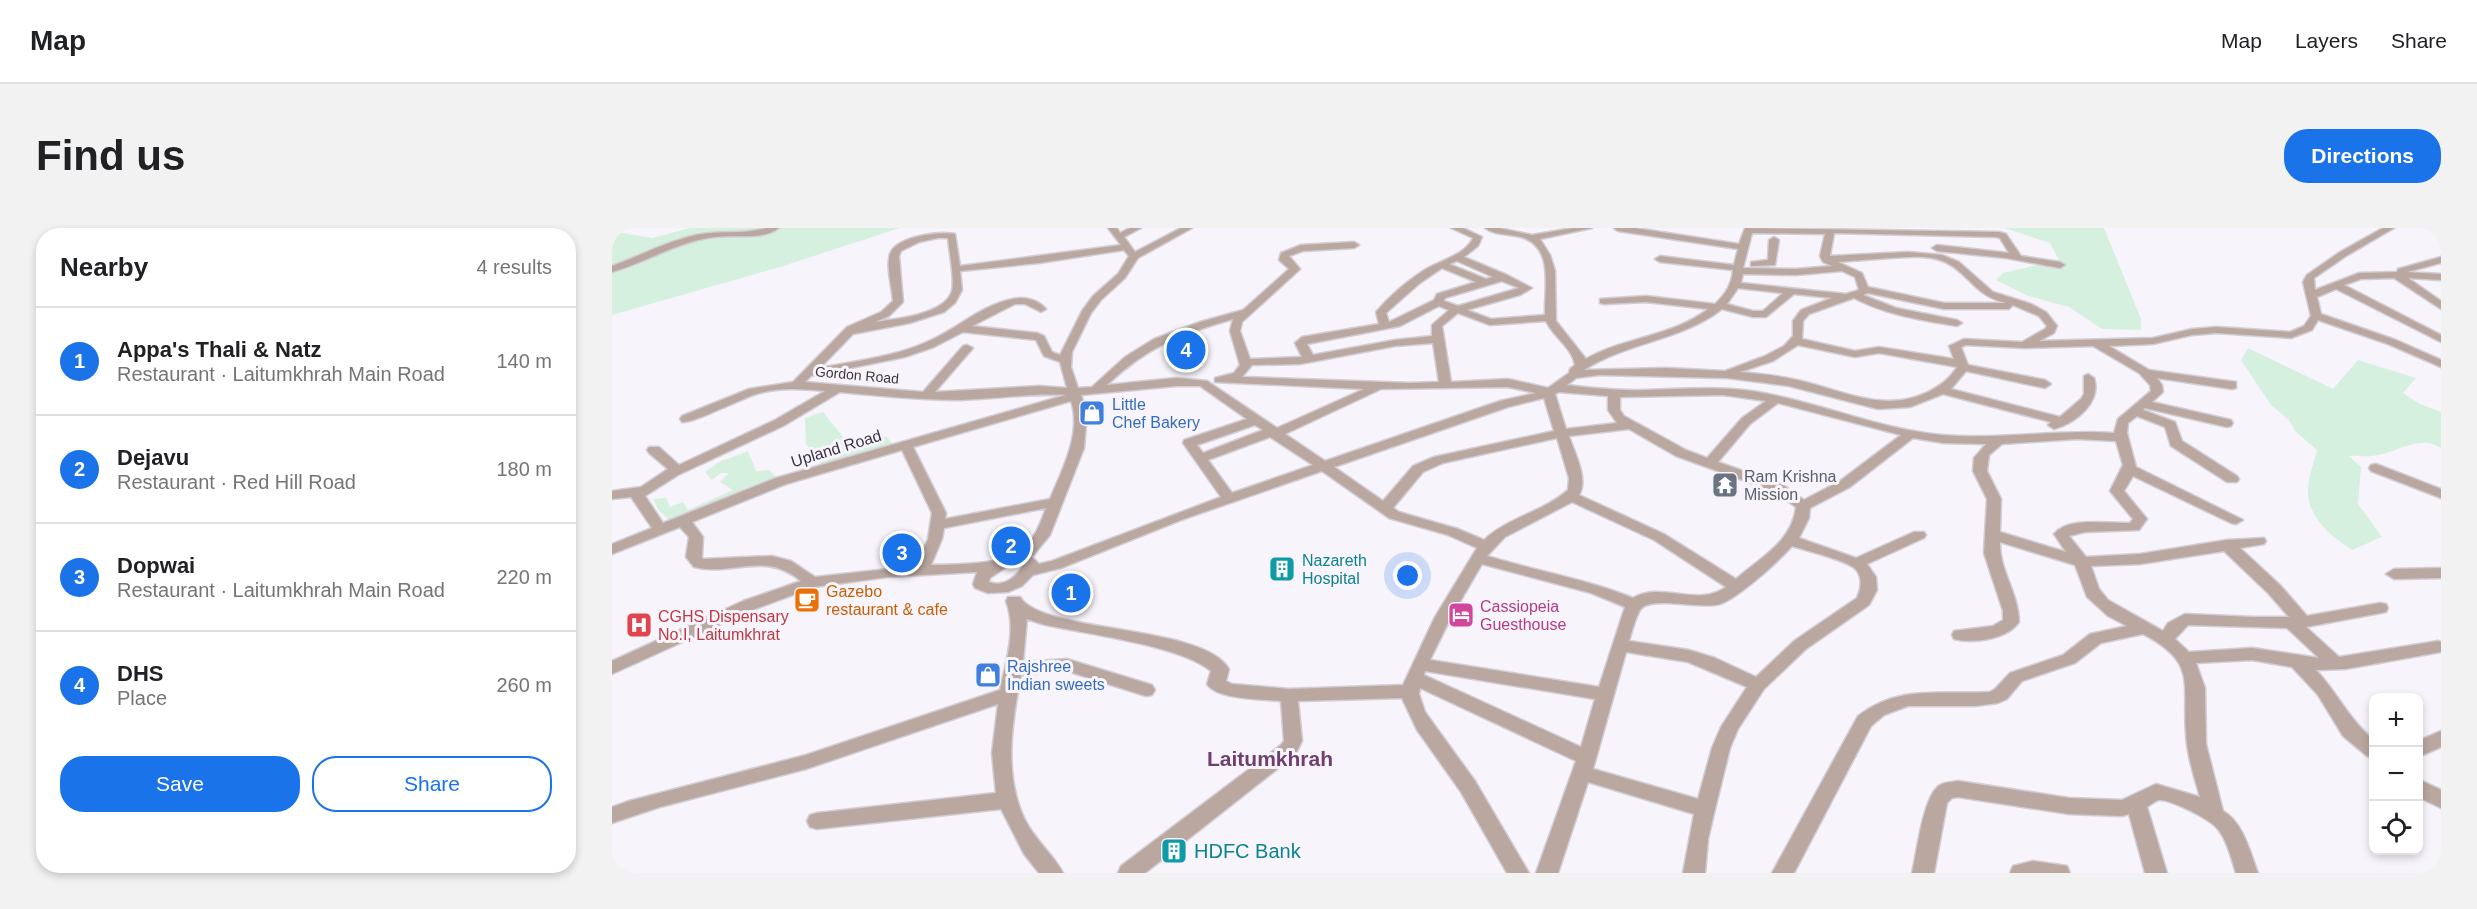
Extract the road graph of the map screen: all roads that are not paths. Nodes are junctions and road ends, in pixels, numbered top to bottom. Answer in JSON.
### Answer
{"nodes":[{"id":1,"x":775,"y":228,"type":"edge"},
{"id":2,"x":961,"y":228,"type":"edge"},
{"id":3,"x":1137,"y":228,"type":"edge"},
{"id":4,"x":1188,"y":228,"type":"edge"},
{"id":5,"x":1455,"y":228,"type":"edge"},
{"id":6,"x":1489,"y":228,"type":"edge"},
{"id":7,"x":1588,"y":228,"type":"edge"},
{"id":8,"x":1618,"y":228,"type":"edge"},
{"id":9,"x":2390,"y":228,"type":"edge"},
{"id":10,"x":1749,"y":229,"type":"edge"},
{"id":11,"x":1846,"y":229,"type":"edge"},
{"id":12,"x":1116,"y":230,"type":"edge"},
{"id":13,"x":1824,"y":230,"type":"junction"},
{"id":14,"x":1976,"y":231,"type":"edge"},
{"id":15,"x":1930,"y":233,"type":"junction"},
{"id":16,"x":1662,"y":234,"type":"junction"},
{"id":17,"x":945,"y":235,"type":"junction"},
{"id":18,"x":1533,"y":238,"type":"junction"},
{"id":19,"x":1774,"y":240,"type":"dead end"},
{"id":20,"x":1656,"y":244,"type":"dead end"},
{"id":21,"x":1354,"y":245,"type":"dead end"},
{"id":22,"x":1125,"y":247,"type":"junction"},
{"id":23,"x":1743,"y":247,"type":"junction"},
{"id":24,"x":1941,"y":255,"type":"junction"},
{"id":25,"x":1134,"y":256,"type":"junction"},
{"id":26,"x":2007,"y":257,"type":"junction"},
{"id":27,"x":1457,"y":258,"type":"junction"},
{"id":28,"x":1660,"y":259,"type":"dead end"},
{"id":29,"x":1826,"y":260,"type":"junction"},
{"id":30,"x":1978,"y":260,"type":"junction"},
{"id":31,"x":2441,"y":260,"type":"edge"},
{"id":32,"x":1440,"y":264,"type":"junction"},
{"id":33,"x":2060,"y":265,"type":"dead end"},
{"id":34,"x":1738,"y":268,"type":"junction"},
{"id":35,"x":1842,"y":268,"type":"junction"},
{"id":36,"x":1996,"y":268,"type":"dead end"},
{"id":37,"x":612,"y":269,"type":"edge"},
{"id":38,"x":955,"y":269,"type":"junction"},
{"id":39,"x":2393,"y":275,"type":"junction"},
{"id":40,"x":1504,"y":277,"type":"junction"},
{"id":41,"x":2441,"y":277,"type":"edge"},
{"id":42,"x":1486,"y":283,"type":"junction"},
{"id":43,"x":1735,"y":285,"type":"junction"},
{"id":44,"x":2338,"y":286,"type":"junction"},
{"id":45,"x":1791,"y":291,"type":"junction"},
{"id":46,"x":1857,"y":293,"type":"junction"},
{"id":47,"x":2312,"y":295,"type":"junction"},
{"id":48,"x":1604,"y":301,"type":"dead end"},
{"id":49,"x":1438,"y":302,"type":"junction"},
{"id":50,"x":1718,"y":306,"type":"junction"},
{"id":51,"x":2024,"y":306,"type":"junction"},
{"id":52,"x":2441,"y":306,"type":"edge"},
{"id":53,"x":1957,"y":307,"type":"junction"},
{"id":54,"x":1041,"y":309,"type":"dead end"},
{"id":55,"x":1457,"y":309,"type":"junction"},
{"id":56,"x":1248,"y":312,"type":"junction"},
{"id":57,"x":2316,"y":316,"type":"junction"},
{"id":58,"x":1551,"y":318,"type":"junction"},
{"id":59,"x":1957,"y":323,"type":"junction"},
{"id":60,"x":1385,"y":326,"type":"junction"},
{"id":61,"x":960,"y":328,"type":"junction"},
{"id":62,"x":850,"y":331,"type":"junction"},
{"id":63,"x":1439,"y":339,"type":"junction"},
{"id":64,"x":2441,"y":339,"type":"edge"},
{"id":65,"x":1796,"y":341,"type":"junction"},
{"id":66,"x":2099,"y":342,"type":"junction"},
{"id":67,"x":1959,"y":344,"type":"junction"},
{"id":68,"x":2024,"y":345,"type":"junction"},
{"id":69,"x":967,"y":348,"type":"dead end"},
{"id":70,"x":1309,"y":359,"type":"junction"},
{"id":71,"x":1064,"y":360,"type":"junction"},
{"id":72,"x":1245,"y":362,"type":"junction"},
{"id":73,"x":2441,"y":364,"type":"edge"},
{"id":74,"x":1581,"y":365,"type":"junction"},
{"id":75,"x":1963,"y":365,"type":"junction"},
{"id":76,"x":1723,"y":373,"type":"junction"},
{"id":77,"x":2151,"y":373,"type":"junction"},
{"id":78,"x":806,"y":374,"type":"junction"},
{"id":79,"x":2088,"y":378,"type":"dead end"},
{"id":80,"x":1219,"y":380,"type":"junction"},
{"id":81,"x":1203,"y":383,"type":"junction"},
{"id":82,"x":2045,"y":384,"type":"dead end"},
{"id":83,"x":796,"y":385,"type":"junction"},
{"id":84,"x":2232,"y":385,"type":"dead end"},
{"id":85,"x":1381,"y":386,"type":"junction"},
{"id":86,"x":1446,"y":386,"type":"junction"},
{"id":87,"x":1557,"y":386,"type":"junction"},
{"id":88,"x":837,"y":389,"type":"junction"},
{"id":89,"x":1095,"y":390,"type":"junction"},
{"id":90,"x":1941,"y":390,"type":"junction"},
{"id":91,"x":1074,"y":391,"type":"junction"},
{"id":92,"x":1612,"y":393,"type":"junction"},
{"id":93,"x":926,"y":396,"type":"junction"},
{"id":94,"x":1775,"y":400,"type":"junction"},
{"id":95,"x":2139,"y":407,"type":"junction"},
{"id":96,"x":686,"y":419,"type":"dead end"},
{"id":97,"x":1255,"y":421,"type":"junction"},
{"id":98,"x":2062,"y":422,"type":"junction"},
{"id":99,"x":2227,"y":423,"type":"dead end"},
{"id":100,"x":1630,"y":425,"type":"junction"},
{"id":101,"x":1273,"y":433,"type":"junction"},
{"id":102,"x":1561,"y":433,"type":"junction"},
{"id":103,"x":1910,"y":434,"type":"junction"},
{"id":104,"x":2030,"y":437,"type":"junction"},
{"id":105,"x":2121,"y":437,"type":"junction"},
{"id":106,"x":2000,"y":439,"type":"junction"},
{"id":107,"x":905,"y":444,"type":"junction"},
{"id":108,"x":654,"y":450,"type":"dead end"},
{"id":109,"x":1199,"y":459,"type":"junction"},
{"id":110,"x":1709,"y":464,"type":"junction"},
{"id":111,"x":1324,"y":466,"type":"junction"},
{"id":112,"x":2376,"y":468,"type":"dead end"},
{"id":113,"x":2130,"y":469,"type":"junction"},
{"id":114,"x":675,"y":472,"type":"junction"},
{"id":115,"x":2232,"y":479,"type":"dead end"},
{"id":116,"x":641,"y":491,"type":"junction"},
{"id":117,"x":2441,"y":494,"type":"edge"},
{"id":118,"x":612,"y":495,"type":"edge"},
{"id":119,"x":1571,"y":495,"type":"junction"},
{"id":120,"x":1229,"y":498,"type":"junction"},
{"id":121,"x":1057,"y":502,"type":"junction"},
{"id":122,"x":1803,"y":506,"type":"junction"},
{"id":123,"x":1384,"y":509,"type":"junction"},
{"id":124,"x":2236,"y":520,"type":"dead end"},
{"id":125,"x":682,"y":522,"type":"junction"},
{"id":126,"x":938,"y":525,"type":"junction"},
{"id":127,"x":661,"y":531,"type":"junction"},
{"id":128,"x":1994,"y":535,"type":"junction"},
{"id":129,"x":1919,"y":536,"type":"dead end"},
{"id":130,"x":1789,"y":540,"type":"junction"},
{"id":131,"x":2259,"y":541,"type":"dead end"},
{"id":132,"x":2226,"y":545,"type":"junction"},
{"id":133,"x":612,"y":549,"type":"edge"},
{"id":134,"x":1482,"y":552,"type":"junction"},
{"id":135,"x":2082,"y":562,"type":"junction"},
{"id":136,"x":1859,"y":564,"type":"junction"},
{"id":137,"x":996,"y":565,"type":"junction"},
{"id":138,"x":922,"y":569,"type":"junction"},
{"id":139,"x":942,"y":570,"type":"junction"},
{"id":140,"x":1024,"y":570,"type":"junction"},
{"id":141,"x":2441,"y":573,"type":"edge"},
{"id":142,"x":2394,"y":574,"type":"dead end"},
{"id":143,"x":812,"y":582,"type":"junction"},
{"id":144,"x":1736,"y":586,"type":"junction"},
{"id":145,"x":985,"y":587,"type":"junction"},
{"id":146,"x":1015,"y":604,"type":"junction"},
{"id":147,"x":1634,"y":605,"type":"junction"},
{"id":148,"x":2380,"y":608,"type":"dead end"},
{"id":149,"x":2298,"y":623,"type":"junction"},
{"id":150,"x":2142,"y":629,"type":"junction"},
{"id":151,"x":1960,"y":635,"type":"dead end"},
{"id":152,"x":2166,"y":639,"type":"junction"},
{"id":153,"x":1620,"y":645,"type":"junction"},
{"id":154,"x":2438,"y":647,"type":"dead end"},
{"id":155,"x":2185,"y":658,"type":"junction"},
{"id":156,"x":2297,"y":661,"type":"junction"},
{"id":157,"x":2335,"y":663,"type":"junction"},
{"id":158,"x":612,"y":668,"type":"edge"},
{"id":159,"x":1013,"y":669,"type":"junction"},
{"id":160,"x":1414,"y":678,"type":"junction"},
{"id":161,"x":1758,"y":685,"type":"junction"},
{"id":162,"x":1146,"y":690,"type":"dead end"},
{"id":163,"x":1009,"y":694,"type":"junction"},
{"id":164,"x":1605,"y":694,"type":"junction"},
{"id":165,"x":1289,"y":695,"type":"junction"},
{"id":166,"x":2441,"y":738,"type":"edge"},
{"id":167,"x":2423,"y":747,"type":"edge"},
{"id":168,"x":2369,"y":748,"type":"edge"},
{"id":169,"x":1584,"y":766,"type":"junction"},
{"id":170,"x":2423,"y":790,"type":"edge"},
{"id":171,"x":1006,"y":800,"type":"junction"},
{"id":172,"x":2441,"y":800,"type":"edge"},
{"id":173,"x":2136,"y":804,"type":"junction"},
{"id":174,"x":1706,"y":809,"type":"junction"},
{"id":175,"x":2214,"y":814,"type":"junction"},
{"id":176,"x":612,"y":815,"type":"edge"},
{"id":177,"x":817,"y":821,"type":"dead end"},
{"id":178,"x":1052,"y":873,"type":"edge"},
{"id":179,"x":1129,"y":873,"type":"edge"},
{"id":180,"x":1518,"y":873,"type":"edge"},
{"id":181,"x":1547,"y":873,"type":"edge"},
{"id":182,"x":1694,"y":873,"type":"edge"},
{"id":183,"x":1783,"y":873,"type":"edge"},
{"id":184,"x":1923,"y":873,"type":"edge"},
{"id":185,"x":2021,"y":873,"type":"edge"},
{"id":186,"x":2059,"y":873,"type":"edge"},
{"id":187,"x":2156,"y":873,"type":"edge"},
{"id":188,"x":2247,"y":873,"type":"edge"}],
"edges":[{"from":1,"to":37,"type":"street"},
{"from":2,"to":17,"type":"street"},
{"from":3,"to":12,"type":"street"},
{"from":4,"to":25,"type":"street"},
{"from":5,"to":27,"type":"street"},
{"from":6,"to":18,"type":"street"},
{"from":7,"to":18,"type":"street"},
{"from":8,"to":16,"type":"street"},
{"from":9,"to":47,"type":"street"},
{"from":10,"to":13,"type":"street"},
{"from":10,"to":23,"type":"street"},
{"from":11,"to":13,"type":"street"},
{"from":11,"to":15,"type":"street"},
{"from":12,"to":22,"type":"street"},
{"from":13,"to":29,"type":"street"},
{"from":14,"to":15,"type":"street"},
{"from":14,"to":26,"type":"street"},
{"from":14,"to":30,"type":"street"},
{"from":15,"to":24,"type":"street"},
{"from":16,"to":20,"type":"street"},
{"from":16,"to":23,"type":"street"},
{"from":17,"to":38,"type":"street"},
{"from":17,"to":62,"type":"street","name":"Gordon Road"},
{"from":18,"to":58,"type":"street"},
{"from":19,"to":34,"type":"street"},
{"from":21,"to":56,"type":"street"},
{"from":22,"to":25,"type":"street"},
{"from":22,"to":38,"type":"street"},
{"from":23,"to":34,"type":"street"},
{"from":24,"to":29,"type":"street"},
{"from":24,"to":30,"type":"street"},
{"from":24,"to":30,"type":"street"},
{"from":24,"to":51,"type":"street"},
{"from":25,"to":71,"type":"street"},
{"from":26,"to":30,"type":"street"},
{"from":26,"to":33,"type":"street"},
{"from":26,"to":36,"type":"street"},
{"from":27,"to":32,"type":"street"},
{"from":27,"to":40,"type":"street"},
{"from":28,"to":34,"type":"street"},
{"from":29,"to":35,"type":"street"},
{"from":31,"to":39,"type":"street"},
{"from":32,"to":42,"type":"street"},
{"from":32,"to":60,"type":"street"},
{"from":34,"to":35,"type":"street"},
{"from":34,"to":43,"type":"street"},
{"from":35,"to":46,"type":"street"},
{"from":38,"to":62,"type":"street"},
{"from":39,"to":41,"type":"street"},
{"from":39,"to":44,"type":"street"},
{"from":39,"to":52,"type":"street"},
{"from":40,"to":42,"type":"street"},
{"from":40,"to":55,"type":"street"},
{"from":42,"to":49,"type":"street"},
{"from":43,"to":45,"type":"street"},
{"from":43,"to":50,"type":"street"},
{"from":44,"to":47,"type":"street"},
{"from":44,"to":64,"type":"street"},
{"from":45,"to":46,"type":"street"},
{"from":45,"to":50,"type":"street"},
{"from":46,"to":53,"type":"street"},
{"from":46,"to":59,"type":"street"},
{"from":46,"to":65,"type":"street"},
{"from":47,"to":57,"type":"street"},
{"from":48,"to":50,"type":"street"},
{"from":49,"to":55,"type":"street"},
{"from":49,"to":60,"type":"street"},
{"from":50,"to":74,"type":"street"},
{"from":51,"to":53,"type":"street"},
{"from":51,"to":68,"type":"street"},
{"from":53,"to":59,"type":"street"},
{"from":54,"to":61,"type":"street"},
{"from":55,"to":58,"type":"street"},
{"from":55,"to":63,"type":"street"},
{"from":56,"to":72,"type":"street"},
{"from":56,"to":89,"type":"street"},
{"from":57,"to":66,"type":"street"},
{"from":57,"to":73,"type":"street"},
{"from":58,"to":74,"type":"street"},
{"from":59,"to":67,"type":"street"},
{"from":60,"to":70,"type":"street"},
{"from":61,"to":71,"type":"street"},
{"from":61,"to":78,"type":"street"},
{"from":62,"to":78,"type":"street","name":"Gordon Road"},
{"from":63,"to":70,"type":"street"},
{"from":63,"to":86,"type":"street"},
{"from":65,"to":75,"type":"street"},
{"from":65,"to":76,"type":"street"},
{"from":66,"to":68,"type":"street"},
{"from":66,"to":77,"type":"street"},
{"from":67,"to":68,"type":"street"},
{"from":67,"to":75,"type":"street"},
{"from":69,"to":93,"type":"street"},
{"from":70,"to":72,"type":"street"},
{"from":71,"to":91,"type":"street"},
{"from":72,"to":80,"type":"street"},
{"from":74,"to":87,"type":"street"},
{"from":75,"to":82,"type":"street"},
{"from":75,"to":90,"type":"street"},
{"from":76,"to":87,"type":"street"},
{"from":76,"to":90,"type":"street"},
{"from":77,"to":84,"type":"street"},
{"from":77,"to":95,"type":"street"},
{"from":78,"to":83,"type":"street","name":"Gordon Road"},
{"from":79,"to":98,"type":"street"},
{"from":80,"to":81,"type":"street"},
{"from":80,"to":85,"type":"street"},
{"from":81,"to":89,"type":"street"},
{"from":81,"to":97,"type":"street"},
{"from":83,"to":88,"type":"street","name":"Gordon Road"},
{"from":83,"to":96,"type":"street"},
{"from":85,"to":86,"type":"street"},
{"from":85,"to":101,"type":"street"},
{"from":86,"to":87,"type":"street"},
{"from":87,"to":92,"type":"street"},
{"from":87,"to":102,"type":"street"},
{"from":87,"to":111,"type":"street"},
{"from":88,"to":93,"type":"street","name":"Gordon Road"},
{"from":88,"to":114,"type":"street"},
{"from":89,"to":91,"type":"street"},
{"from":90,"to":98,"type":"street"},
{"from":91,"to":93,"type":"street","name":"Gordon Road"},
{"from":91,"to":107,"type":"street","name":"Upland Road"},
{"from":91,"to":121,"type":"street"},
{"from":92,"to":94,"type":"street"},
{"from":92,"to":100,"type":"street"},
{"from":94,"to":103,"type":"street"},
{"from":94,"to":110,"type":"street"},
{"from":95,"to":99,"type":"street"},
{"from":95,"to":105,"type":"street"},
{"from":95,"to":115,"type":"street"},
{"from":97,"to":101,"type":"street"},
{"from":97,"to":109,"type":"street"},
{"from":98,"to":104,"type":"street"},
{"from":100,"to":102,"type":"street"},
{"from":100,"to":110,"type":"street"},
{"from":101,"to":109,"type":"street"},
{"from":101,"to":111,"type":"street"},
{"from":102,"to":119,"type":"street"},
{"from":102,"to":123,"type":"street"},
{"from":103,"to":106,"type":"street"},
{"from":103,"to":122,"type":"street"},
{"from":104,"to":105,"type":"street"},
{"from":104,"to":106,"type":"street"},
{"from":105,"to":113,"type":"street"},
{"from":106,"to":128,"type":"street"},
{"from":107,"to":125,"type":"street","name":"Upland Road"},
{"from":107,"to":126,"type":"street"},
{"from":108,"to":114,"type":"street"},
{"from":109,"to":120,"type":"street"},
{"from":110,"to":122,"type":"street"},
{"from":111,"to":120,"type":"street"},
{"from":111,"to":123,"type":"street"},
{"from":112,"to":117,"type":"street"},
{"from":113,"to":124,"type":"street"},
{"from":113,"to":135,"type":"street"},
{"from":114,"to":116,"type":"street"},
{"from":116,"to":118,"type":"street"},
{"from":116,"to":127,"type":"street"},
{"from":119,"to":134,"type":"street"},
{"from":119,"to":144,"type":"street"},
{"from":120,"to":140,"type":"street"},
{"from":121,"to":126,"type":"street"},
{"from":121,"to":140,"type":"street"},
{"from":122,"to":130,"type":"street"},
{"from":123,"to":134,"type":"street"},
{"from":125,"to":127,"type":"street","name":"Upland Road"},
{"from":125,"to":143,"type":"street"},
{"from":126,"to":138,"type":"street"},
{"from":127,"to":133,"type":"street","name":"Upland Road"},
{"from":128,"to":135,"type":"street"},
{"from":128,"to":151,"type":"street"},
{"from":129,"to":136,"type":"street"},
{"from":130,"to":136,"type":"street"},
{"from":130,"to":144,"type":"street"},
{"from":131,"to":132,"type":"street"},
{"from":132,"to":135,"type":"street"},
{"from":132,"to":149,"type":"street"},
{"from":134,"to":147,"type":"street"},
{"from":134,"to":160,"type":"street"},
{"from":135,"to":150,"type":"street"},
{"from":136,"to":161,"type":"street"},
{"from":137,"to":139,"type":"street"},
{"from":137,"to":140,"type":"street"},
{"from":137,"to":145,"type":"street"},
{"from":138,"to":139,"type":"street"},
{"from":138,"to":143,"type":"street"},
{"from":139,"to":145,"type":"street"},
{"from":140,"to":145,"type":"street"},
{"from":140,"to":146,"type":"street"},
{"from":141,"to":142,"type":"street"},
{"from":143,"to":158,"type":"street"},
{"from":144,"to":147,"type":"street"},
{"from":145,"to":146,"type":"street"},
{"from":146,"to":159,"type":"street"},
{"from":146,"to":165,"type":"street"},
{"from":147,"to":153,"type":"street"},
{"from":148,"to":149,"type":"street"},
{"from":149,"to":152,"type":"street"},
{"from":149,"to":157,"type":"street"},
{"from":150,"to":152,"type":"street"},
{"from":150,"to":183,"type":"street"},
{"from":152,"to":155,"type":"street"},
{"from":153,"to":161,"type":"street"},
{"from":153,"to":164,"type":"street"},
{"from":154,"to":157,"type":"street"},
{"from":155,"to":156,"type":"street"},
{"from":155,"to":175,"type":"street"},
{"from":156,"to":157,"type":"street"},
{"from":156,"to":168,"type":"street"},
{"from":159,"to":162,"type":"street"},
{"from":159,"to":163,"type":"street"},
{"from":160,"to":164,"type":"street"},
{"from":160,"to":165,"type":"street"},
{"from":160,"to":169,"type":"street"},
{"from":160,"to":180,"type":"street"},
{"from":161,"to":174,"type":"street"},
{"from":163,"to":171,"type":"street"},
{"from":163,"to":176,"type":"street"},
{"from":164,"to":169,"type":"street"},
{"from":165,"to":179,"type":"street"},
{"from":166,"to":167,"type":"street"},
{"from":169,"to":174,"type":"street"},
{"from":169,"to":181,"type":"street"},
{"from":170,"to":172,"type":"street"},
{"from":171,"to":177,"type":"street"},
{"from":171,"to":178,"type":"street"},
{"from":173,"to":175,"type":"street"},
{"from":173,"to":184,"type":"street"},
{"from":173,"to":187,"type":"street"},
{"from":174,"to":182,"type":"street"},
{"from":175,"to":188,"type":"street"},
{"from":185,"to":186,"type":"street"}]}
